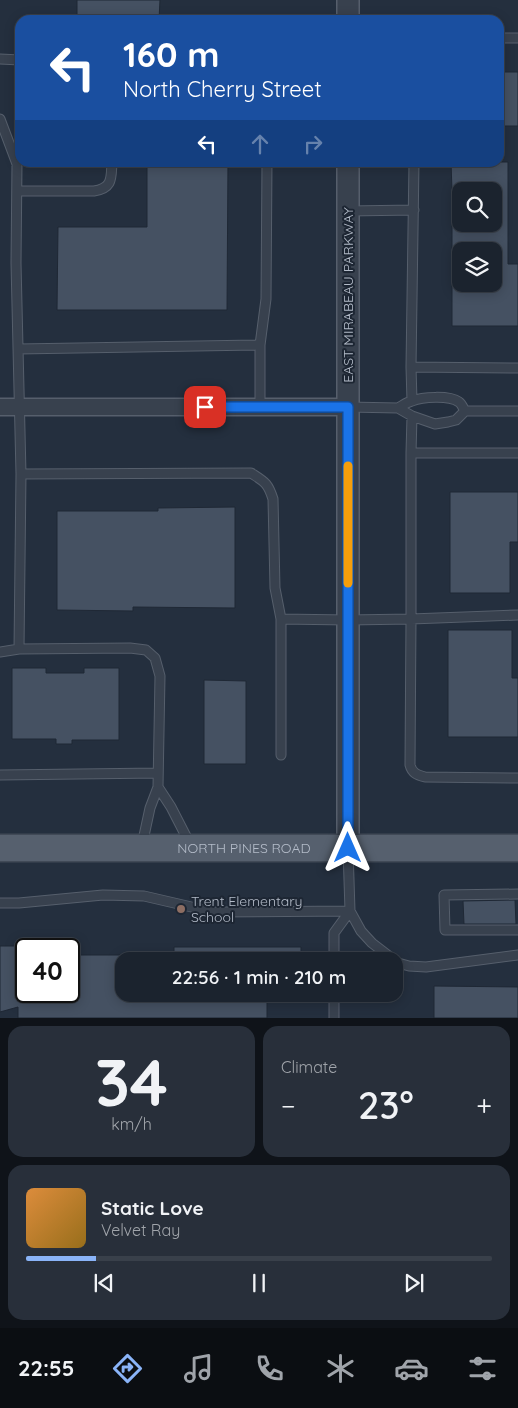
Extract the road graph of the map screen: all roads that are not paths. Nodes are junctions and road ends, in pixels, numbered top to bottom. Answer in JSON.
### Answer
{"nodes":[{"id":1,"x":349,"y":0,"type":"edge"},
{"id":2,"x":348,"y":15,"type":"edge"},
{"id":3,"x":504,"y":38,"type":"edge"},
{"id":4,"x":518,"y":38,"type":"edge"},
{"id":5,"x":0,"y":59,"type":"edge"},
{"id":6,"x":15,"y":60,"type":"edge"},
{"id":7,"x":0,"y":119,"type":"edge"},
{"id":8,"x":15,"y":156,"type":"edge"},
{"id":9,"x":18,"y":167,"type":"edge"},
{"id":10,"x":111,"y":167,"type":"edge"},
{"id":11,"x":266,"y":167,"type":"edge"},
{"id":12,"x":348,"y":167,"type":"edge"},
{"id":13,"x":414,"y":167,"type":"edge"},
{"id":14,"x":17,"y":191,"type":"junction"},
{"id":15,"x":414,"y":210,"type":"junction"},
{"id":16,"x":348,"y":211,"type":"junction"},
{"id":17,"x":260,"y":345,"type":"junction"},
{"id":18,"x":18,"y":349,"type":"junction"},
{"id":19,"x":411,"y":367,"type":"junction"},
{"id":20,"x":518,"y":368,"type":"edge"},
{"id":21,"x":412,"y":401,"type":"junction"},
{"id":22,"x":0,"y":407,"type":"edge"},
{"id":23,"x":20,"y":407,"type":"junction"},
{"id":24,"x":260,"y":407,"type":"junction"},
{"id":25,"x":348,"y":407,"type":"junction"},
{"id":26,"x":398,"y":408,"type":"junction"},
{"id":27,"x":465,"y":411,"type":"junction"},
{"id":28,"x":518,"y":411,"type":"edge"},
{"id":29,"x":412,"y":416,"type":"junction"},
{"id":30,"x":518,"y":452,"type":"edge"},
{"id":31,"x":411,"y":453,"type":"junction"},
{"id":32,"x":21,"y":474,"type":"junction"},
{"id":33,"x":518,"y":614,"type":"edge"},
{"id":34,"x":281,"y":619,"type":"junction"},
{"id":35,"x":411,"y":619,"type":"junction"},
{"id":36,"x":348,"y":620,"type":"junction"},
{"id":37,"x":19,"y":649,"type":"junction"},
{"id":38,"x":0,"y":652,"type":"edge"},
{"id":39,"x":281,"y":755,"type":"dead end"},
{"id":40,"x":158,"y":773,"type":"junction"},
{"id":41,"x":0,"y":775,"type":"edge"},
{"id":42,"x":518,"y":778,"type":"edge"},
{"id":43,"x":158,"y":787,"type":"junction"},
{"id":44,"x":0,"y":848,"type":"edge"},
{"id":45,"x":142,"y":848,"type":"junction"},
{"id":46,"x":193,"y":848,"type":"junction"},
{"id":47,"x":348,"y":848,"type":"junction"},
{"id":48,"x":518,"y":848,"type":"edge"},
{"id":49,"x":518,"y":894,"type":"edge"},
{"id":50,"x":0,"y":903,"type":"edge"},
{"id":51,"x":350,"y":911,"type":"junction"},
{"id":52,"x":518,"y":930,"type":"edge"},
{"id":53,"x":334,"y":952,"type":"edge"},
{"id":54,"x":518,"y":955,"type":"edge"},
{"id":55,"x":334,"y":1002,"type":"edge"},
{"id":56,"x":334,"y":1018,"type":"edge"}],
"edges":[{"from":1,"to":2,"type":"street"},
{"from":3,"to":4,"type":"lane"},
{"from":5,"to":6,"type":"lane"},
{"from":7,"to":8,"type":"lane"},
{"from":9,"to":14,"type":"lane"},
{"from":10,"to":14,"type":"lane"},
{"from":11,"to":17,"type":"lane"},
{"from":12,"to":16,"type":"street","name":"EAST MIRABEAU PARKWAY"},
{"from":13,"to":15,"type":"lane"},
{"from":14,"to":18,"type":"lane"},
{"from":15,"to":16,"type":"lane"},
{"from":15,"to":19,"type":"lane"},
{"from":16,"to":25,"type":"street","name":"EAST MIRABEAU PARKWAY"},
{"from":17,"to":18,"type":"lane"},
{"from":17,"to":24,"type":"lane"},
{"from":18,"to":23,"type":"lane"},
{"from":19,"to":20,"type":"lane"},
{"from":19,"to":21,"type":"lane"},
{"from":21,"to":26,"type":"lane"},
{"from":21,"to":27,"type":"lane"},
{"from":22,"to":23,"type":"street"},
{"from":23,"to":24,"type":"street"},
{"from":23,"to":32,"type":"lane"},
{"from":24,"to":25,"type":"street"},
{"from":25,"to":26,"type":"lane"},
{"from":25,"to":36,"type":"street","name":"EAST MIRABEAU PARKWAY"},
{"from":26,"to":29,"type":"lane"},
{"from":27,"to":28,"type":"lane"},
{"from":27,"to":29,"type":"lane"},
{"from":29,"to":31,"type":"lane"},
{"from":30,"to":31,"type":"lane"},
{"from":31,"to":35,"type":"lane"},
{"from":32,"to":34,"type":"lane"},
{"from":32,"to":37,"type":"lane"},
{"from":33,"to":35,"type":"lane"},
{"from":34,"to":36,"type":"lane"},
{"from":34,"to":39,"type":"lane"},
{"from":35,"to":36,"type":"lane"},
{"from":35,"to":42,"type":"lane"},
{"from":36,"to":47,"type":"street","name":"EAST MIRABEAU PARKWAY"},
{"from":37,"to":38,"type":"lane"},
{"from":37,"to":40,"type":"lane"},
{"from":40,"to":41,"type":"lane"},
{"from":40,"to":43,"type":"lane"},
{"from":43,"to":45,"type":"lane"},
{"from":43,"to":46,"type":"lane"},
{"from":44,"to":45,"type":"main road","name":"NORTH PINES ROAD"},
{"from":45,"to":46,"type":"main road","name":"NORTH PINES ROAD"},
{"from":46,"to":47,"type":"main road","name":"NORTH PINES ROAD"},
{"from":47,"to":48,"type":"main road","name":"NORTH PINES ROAD"},
{"from":47,"to":51,"type":"lane"},
{"from":49,"to":52,"type":"lane"},
{"from":50,"to":51,"type":"lane"},
{"from":51,"to":53,"type":"lane"},
{"from":51,"to":54,"type":"lane"},
{"from":55,"to":56,"type":"lane"}]}
